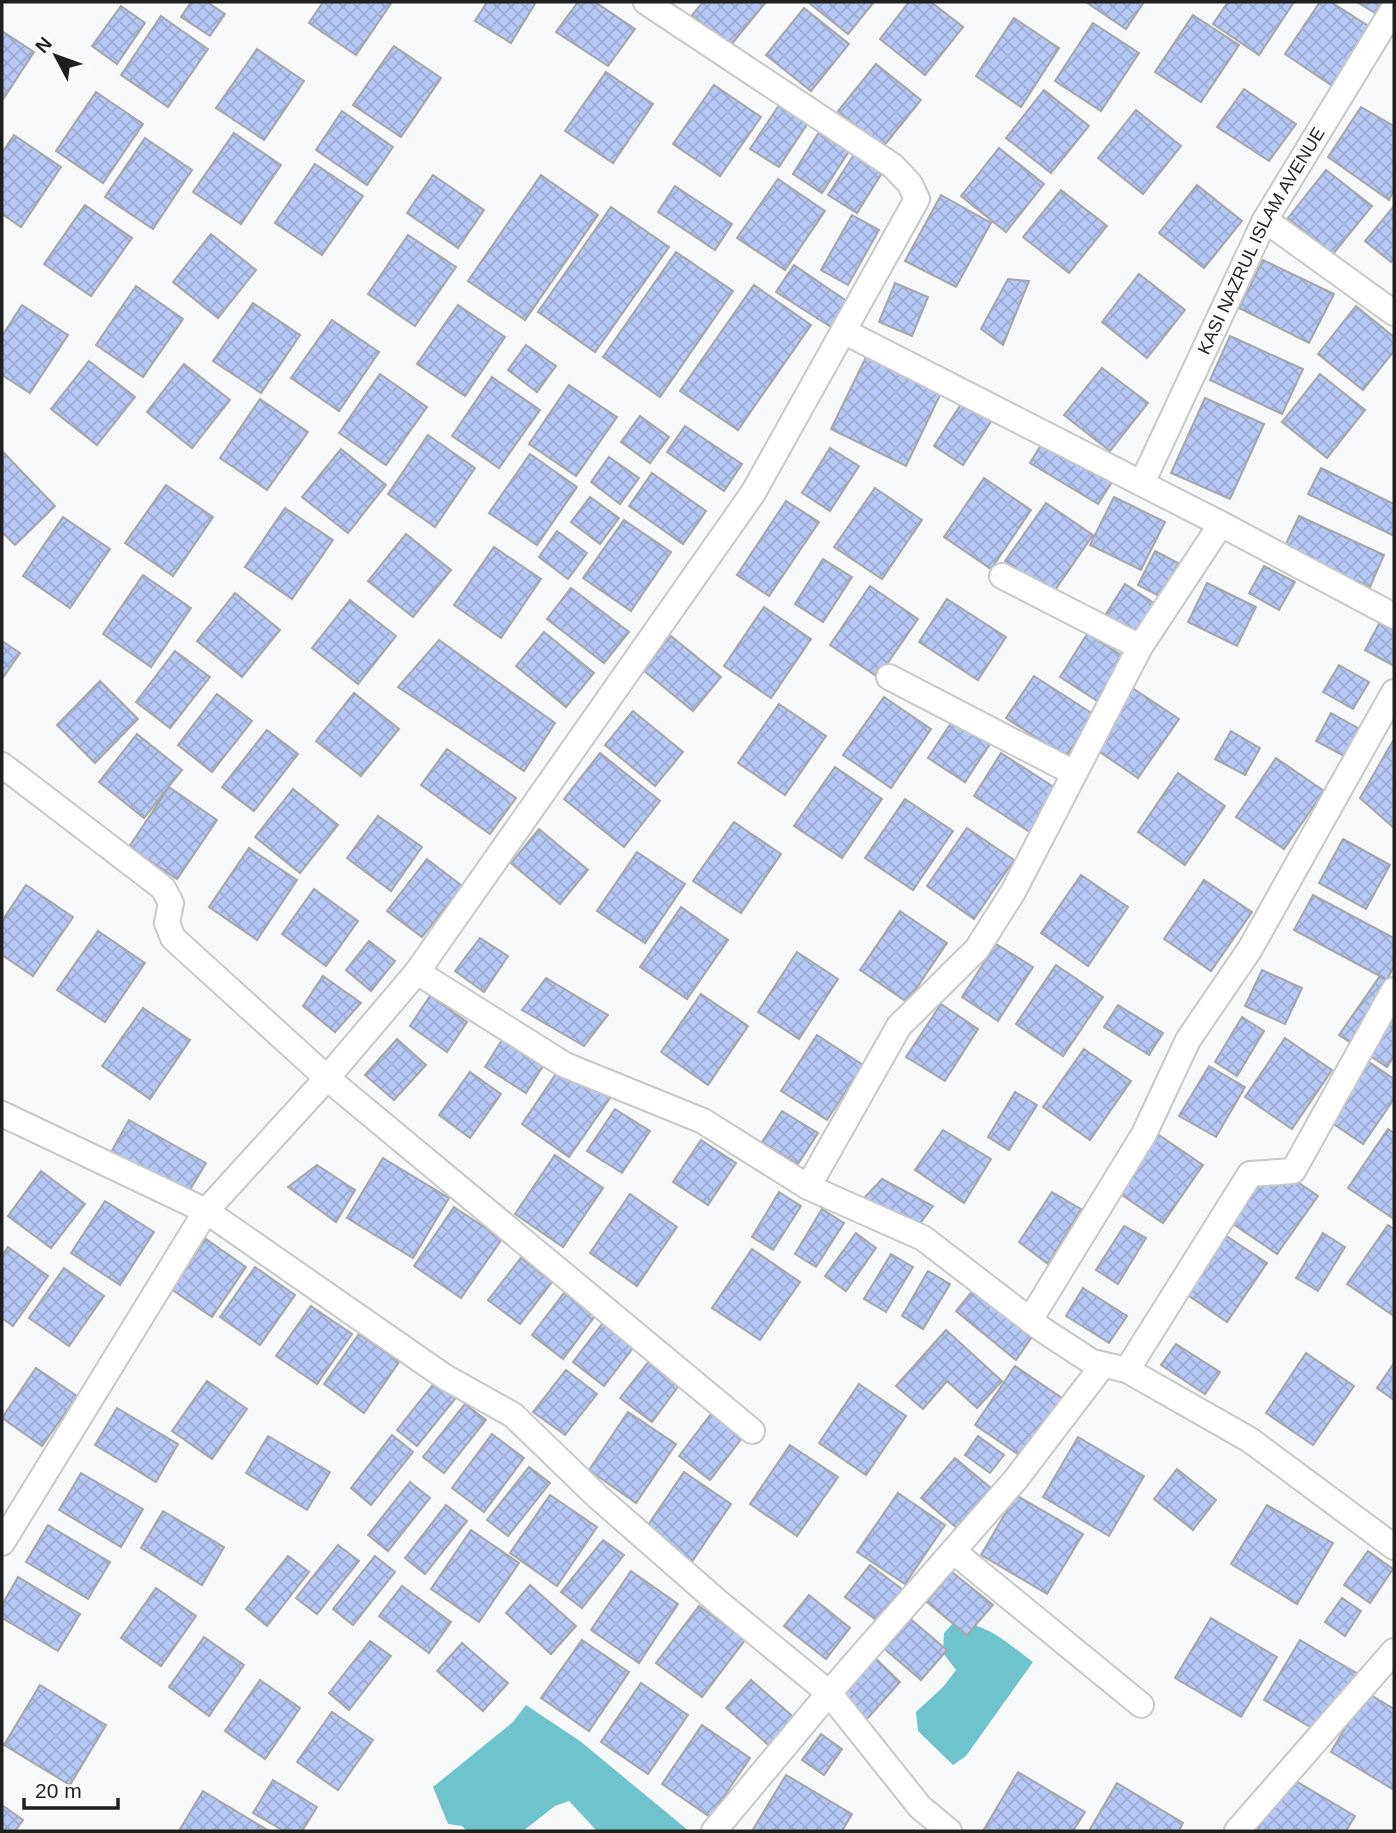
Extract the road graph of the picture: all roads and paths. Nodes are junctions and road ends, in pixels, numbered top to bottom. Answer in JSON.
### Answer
{"nodes":[{"id":1,"x":646,"y":2,"type":"edge"},
{"id":2,"x":1394,"y":8,"type":"edge"},
{"id":3,"x":1265,"y":220,"type":"junction"},
{"id":4,"x":1394,"y":313,"type":"edge"},
{"id":5,"x":845,"y":331,"type":"junction"},
{"id":6,"x":1142,"y":483,"type":"junction"},
{"id":7,"x":1221,"y":524,"type":"junction"},
{"id":8,"x":1002,"y":576,"type":"dead end"},
{"id":9,"x":1394,"y":616,"type":"edge"},
{"id":10,"x":1140,"y":647,"type":"junction"},
{"id":11,"x":889,"y":677,"type":"dead end"},
{"id":12,"x":1394,"y":692,"type":"edge"},
{"id":13,"x":2,"y":765,"type":"edge"},
{"id":14,"x":1074,"y":773,"type":"junction"},
{"id":15,"x":417,"y":971,"type":"junction"},
{"id":16,"x":1394,"y":990,"type":"edge"},
{"id":17,"x":327,"y":1078,"type":"junction"},
{"id":18,"x":2,"y":1114,"type":"edge"},
{"id":19,"x":808,"y":1187,"type":"junction"},
{"id":20,"x":206,"y":1211,"type":"junction"},
{"id":21,"x":1030,"y":1320,"type":"junction"},
{"id":22,"x":1103,"y":1365,"type":"junction"},
{"id":23,"x":1127,"y":1370,"type":"junction"},
{"id":24,"x":752,"y":1431,"type":"dead end"},
{"id":25,"x":6,"y":1527,"type":"edge"},
{"id":26,"x":1394,"y":1547,"type":"edge"},
{"id":27,"x":953,"y":1551,"type":"junction"},
{"id":28,"x":1394,"y":1651,"type":"edge"},
{"id":29,"x":830,"y":1693,"type":"junction"},
{"id":30,"x":1140,"y":1705,"type":"dead end"},
{"id":31,"x":714,"y":1831,"type":"edge"},
{"id":32,"x":948,"y":1831,"type":"edge"},
{"id":33,"x":1237,"y":1831,"type":"edge"}],
"edges":[{"from":1,"to":5,"type":"street"},
{"from":2,"to":3,"type":"street","name":"KASI NAZRUL ISLAM AVENUE"},
{"from":3,"to":4,"type":"street"},
{"from":3,"to":6,"type":"street","name":"KASI NAZRUL ISLAM AVENUE"},
{"from":5,"to":6,"type":"street"},
{"from":5,"to":15,"type":"street"},
{"from":6,"to":7,"type":"street"},
{"from":7,"to":9,"type":"street"},
{"from":7,"to":10,"type":"street"},
{"from":8,"to":10,"type":"street"},
{"from":10,"to":14,"type":"street"},
{"from":11,"to":14,"type":"street"},
{"from":12,"to":21,"type":"street"},
{"from":13,"to":17,"type":"street"},
{"from":14,"to":19,"type":"street"},
{"from":15,"to":17,"type":"street"},
{"from":15,"to":19,"type":"street"},
{"from":16,"to":23,"type":"street"},
{"from":17,"to":20,"type":"street"},
{"from":17,"to":24,"type":"street"},
{"from":18,"to":20,"type":"street"},
{"from":19,"to":21,"type":"street"},
{"from":20,"to":25,"type":"street"},
{"from":20,"to":29,"type":"street"},
{"from":21,"to":22,"type":"street"},
{"from":22,"to":23,"type":"street"},
{"from":22,"to":27,"type":"street"},
{"from":23,"to":26,"type":"street"},
{"from":27,"to":29,"type":"street"},
{"from":27,"to":30,"type":"street"},
{"from":28,"to":33,"type":"street"},
{"from":29,"to":31,"type":"street"},
{"from":29,"to":32,"type":"street"}]}
